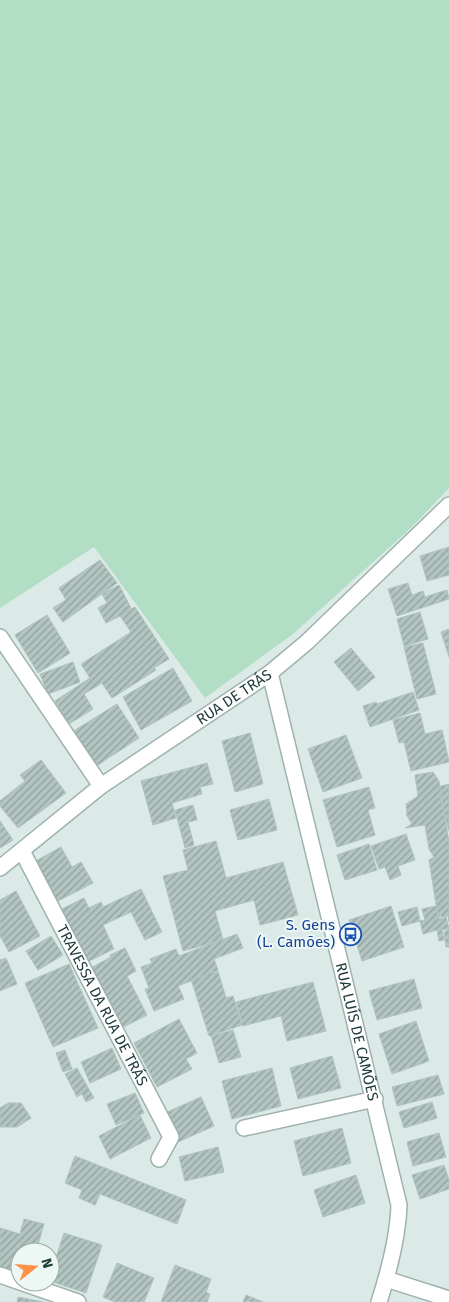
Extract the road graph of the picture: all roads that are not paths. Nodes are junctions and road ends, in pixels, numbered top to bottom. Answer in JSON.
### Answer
{"nodes":[{"id":1,"x":449,"y":505,"type":"edge"},
{"id":2,"x":0,"y":637,"type":"edge"},
{"id":3,"x":270,"y":673,"type":"junction"},
{"id":4,"x":101,"y":786,"type":"junction"},
{"id":5,"x":22,"y":852,"type":"junction"},
{"id":6,"x":0,"y":868,"type":"edge"},
{"id":7,"x":374,"y":1098,"type":"junction"},
{"id":8,"x":244,"y":1128,"type":"dead end"},
{"id":9,"x":159,"y":1159,"type":"dead end"},
{"id":10,"x":0,"y":1276,"type":"edge"},
{"id":11,"x":386,"y":1279,"type":"junction"},
{"id":12,"x":449,"y":1299,"type":"edge"},
{"id":13,"x":78,"y":1302,"type":"edge"},
{"id":14,"x":379,"y":1302,"type":"edge"}],
"edges":[{"from":1,"to":3,"type":"street","name":"RUA DE TRÁS"},
{"from":2,"to":4,"type":"street"},
{"from":3,"to":4,"type":"street","name":"RUA DE TRÁS"},
{"from":3,"to":7,"type":"street","name":"RUA LUÍS DE CAMÕES"},
{"from":4,"to":5,"type":"street","name":"RUA DE TRÁS"},
{"from":5,"to":6,"type":"street","name":"RUA DE TRÁS"},
{"from":5,"to":9,"type":"street","name":"TRAVESSA DA RUA DE TRÁS"},
{"from":7,"to":8,"type":"street"},
{"from":7,"to":11,"type":"street","name":"RUA LUÍS DE CAMÕES"},
{"from":10,"to":13,"type":"street"},
{"from":11,"to":12,"type":"street"},
{"from":11,"to":14,"type":"street","name":"RUA LUÍS DE CAMÕES"}]}
